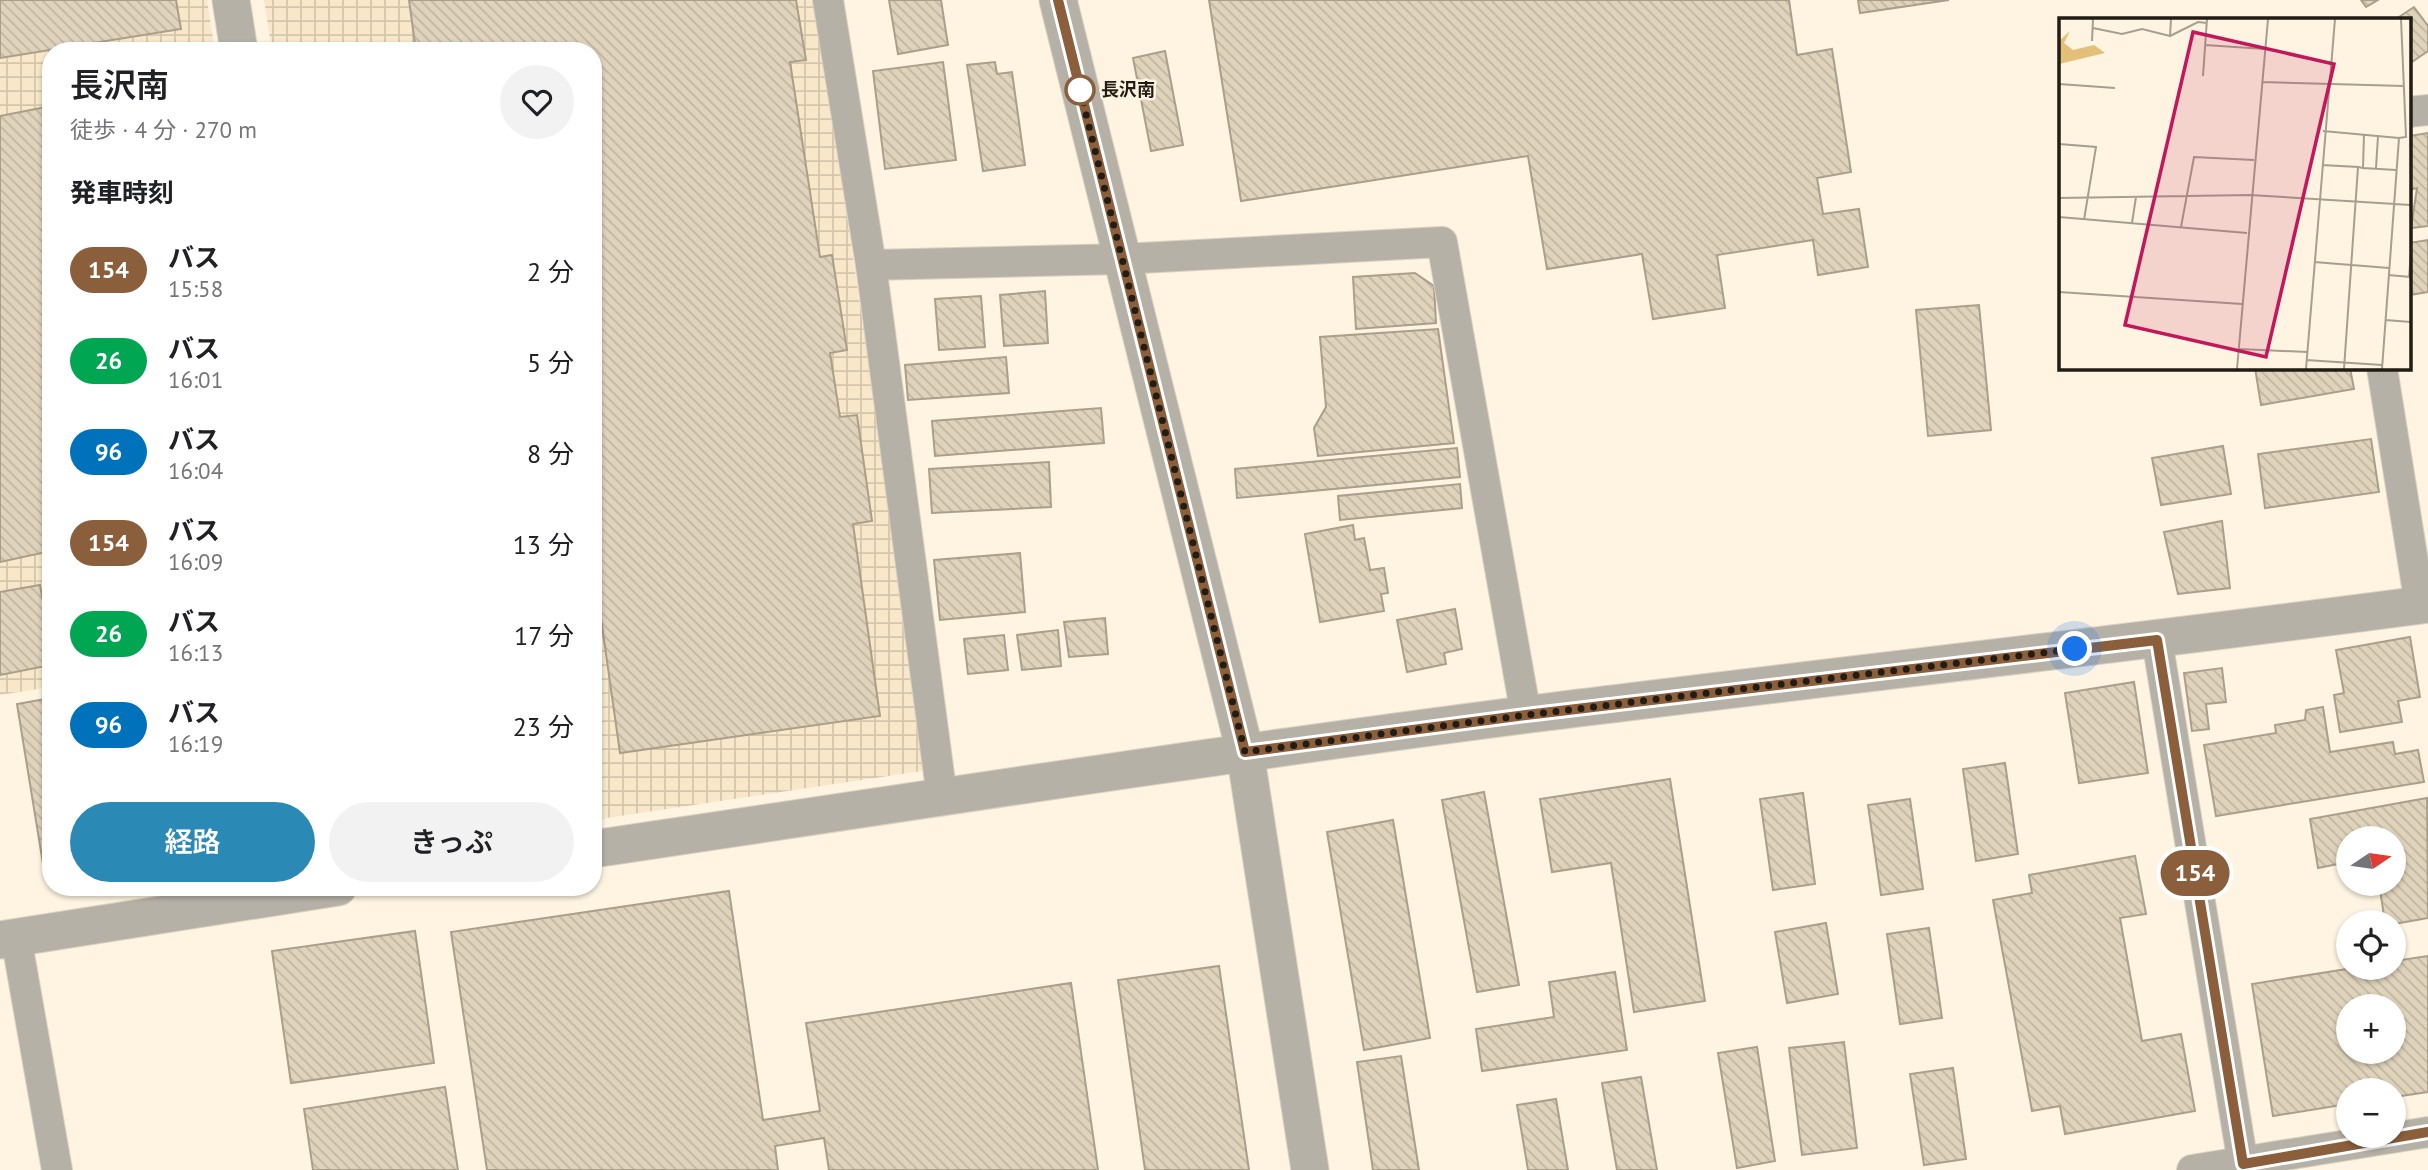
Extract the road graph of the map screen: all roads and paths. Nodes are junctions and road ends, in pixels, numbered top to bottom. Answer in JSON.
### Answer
{"nodes":[{"id":1,"x":231,"y":0,"type":"edge"},
{"id":2,"x":828,"y":0,"type":"edge"},
{"id":3,"x":1058,"y":0,"type":"edge"},
{"id":4,"x":238,"y":42,"type":"edge"},
{"id":5,"x":2428,"y":110,"type":"edge"},
{"id":6,"x":2410,"y":112,"type":"edge"},
{"id":7,"x":1122,"y":259,"type":"junction"},
{"id":8,"x":871,"y":265,"type":"junction"},
{"id":9,"x":2382,"y":369,"type":"edge"},
{"id":10,"x":2424,"y":604,"type":"edge"},
{"id":11,"x":2157,"y":640,"type":"junction"},
{"id":12,"x":1526,"y":715,"type":"junction"},
{"id":13,"x":1245,"y":752,"type":"junction"},
{"id":14,"x":942,"y":797,"type":"junction"},
{"id":15,"x":602,"y":848,"type":"edge"},
{"id":16,"x":281,"y":896,"type":"edge"},
{"id":17,"x":8,"y":939,"type":"edge"},
{"id":18,"x":2428,"y":1132,"type":"edge"},
{"id":19,"x":2244,"y":1167,"type":"edge"},
{"id":20,"x":57,"y":1170,"type":"edge"},
{"id":21,"x":1310,"y":1170,"type":"edge"},
{"id":22,"x":2192,"y":1170,"type":"edge"}],
"edges":[{"from":1,"to":4,"type":"street"},
{"from":2,"to":8,"type":"street"},
{"from":3,"to":7,"type":"street"},
{"from":5,"to":6,"type":"street"},
{"from":7,"to":8,"type":"street"},
{"from":7,"to":12,"type":"street"},
{"from":7,"to":13,"type":"street"},
{"from":8,"to":14,"type":"street"},
{"from":9,"to":10,"type":"street"},
{"from":10,"to":11,"type":"street"},
{"from":11,"to":12,"type":"street"},
{"from":11,"to":19,"type":"street"},
{"from":12,"to":13,"type":"street"},
{"from":13,"to":14,"type":"street"},
{"from":13,"to":21,"type":"street"},
{"from":14,"to":15,"type":"street"},
{"from":16,"to":17,"type":"street"},
{"from":17,"to":20,"type":"street"},
{"from":18,"to":19,"type":"street"},
{"from":19,"to":22,"type":"street"}]}
